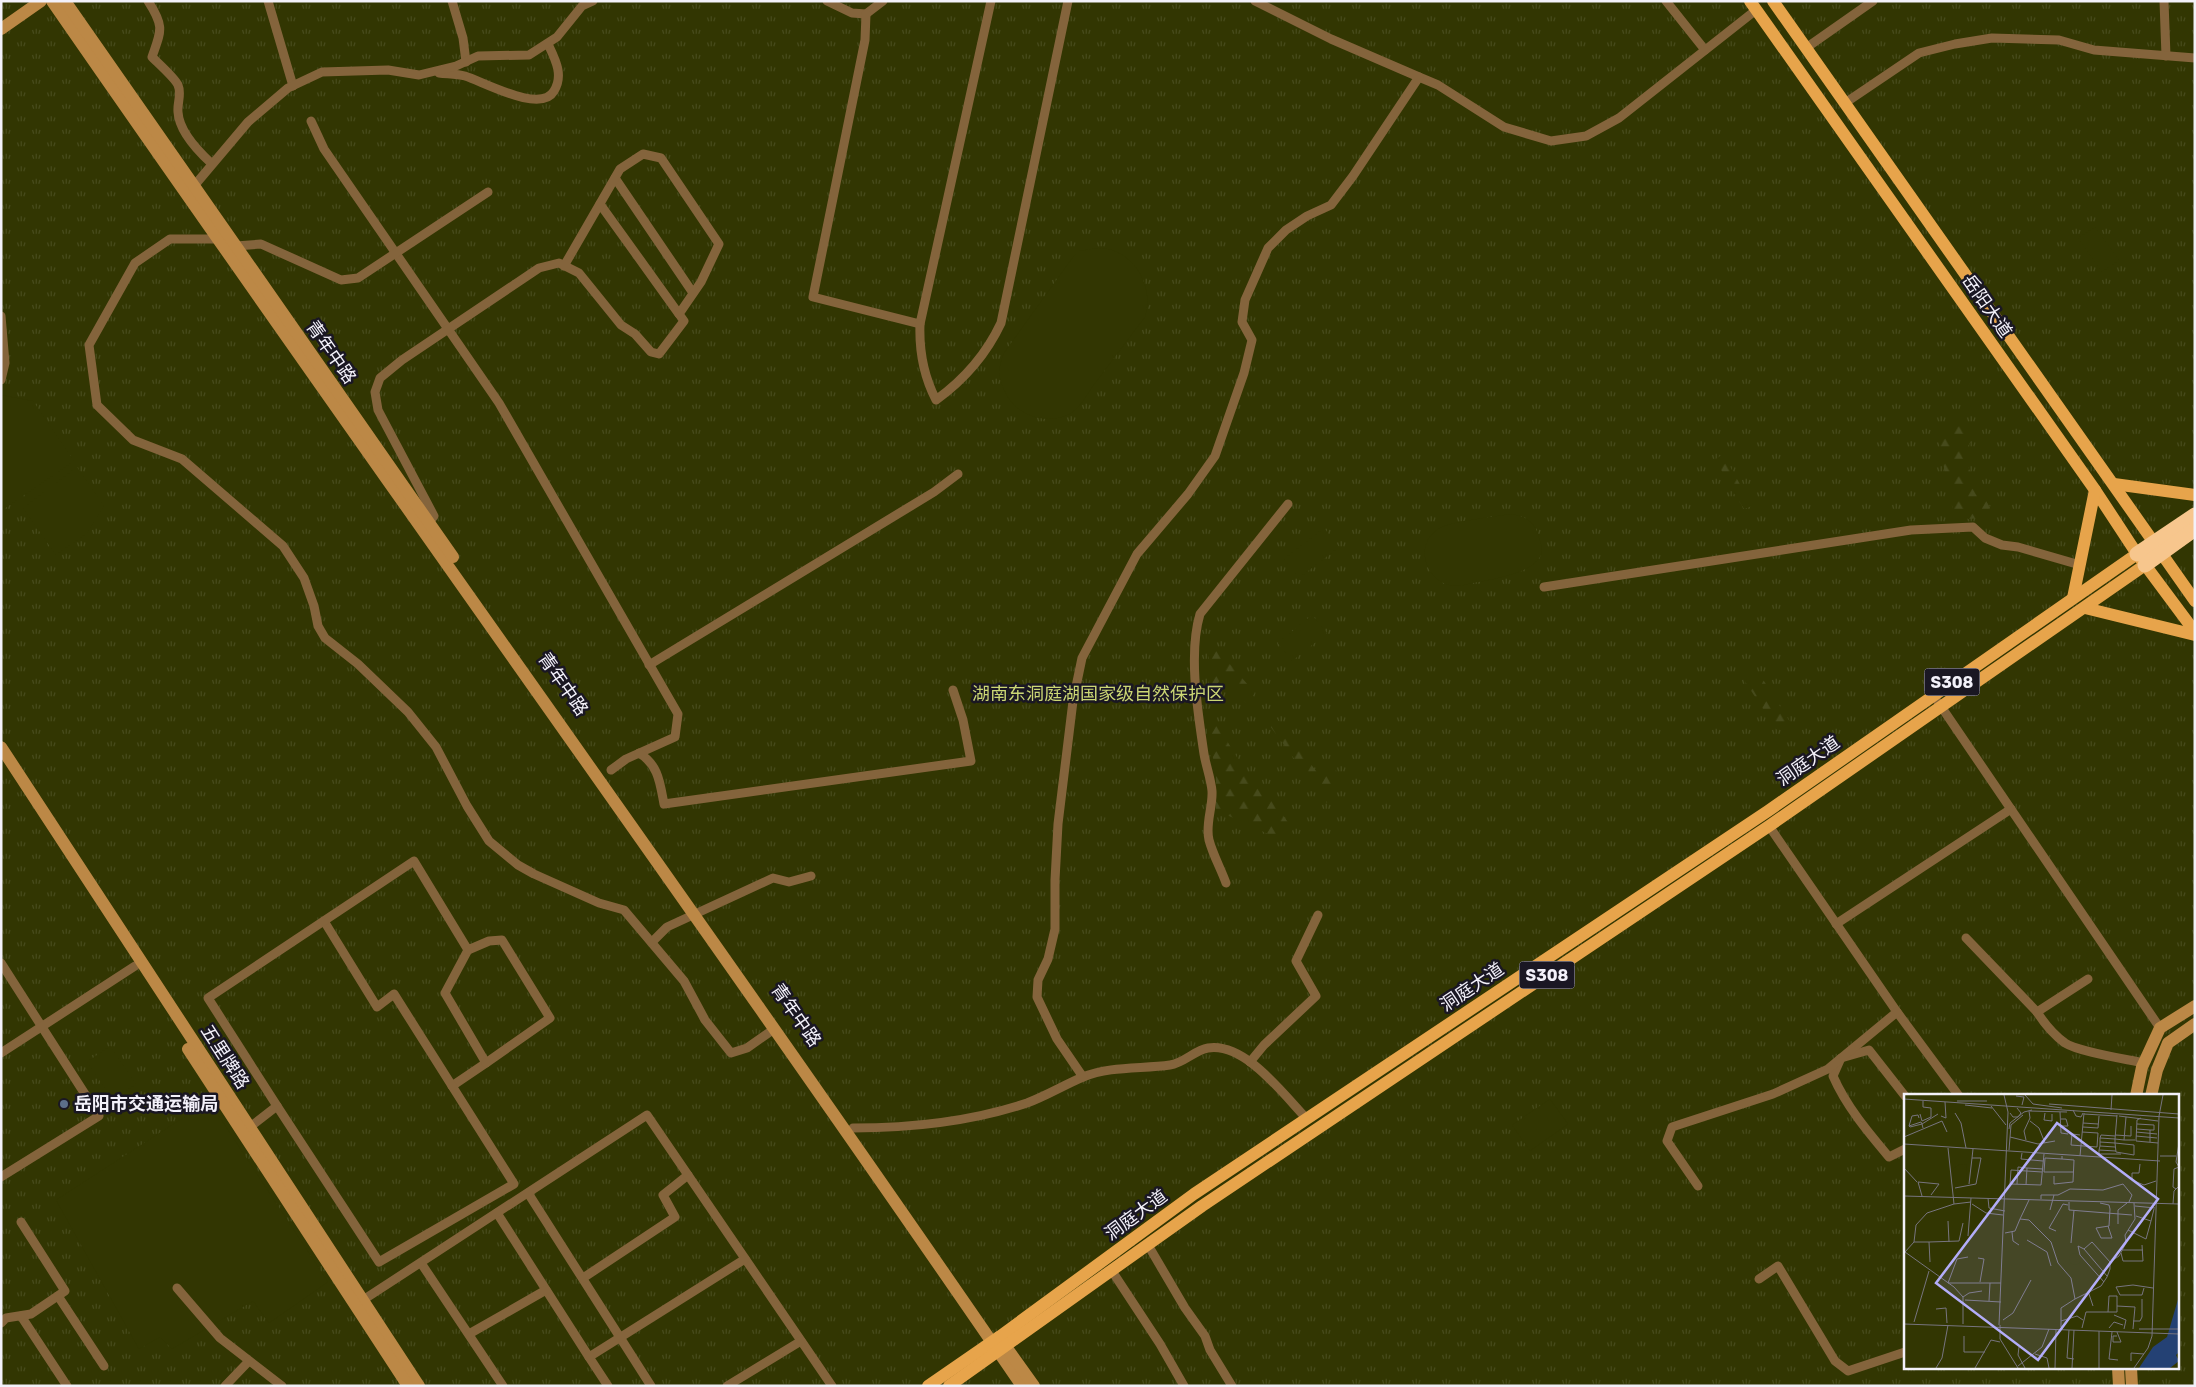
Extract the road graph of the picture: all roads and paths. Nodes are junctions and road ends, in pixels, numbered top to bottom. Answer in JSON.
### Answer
{"nodes":[{"id":1,"x":41,"y":1,"type":"edge"},
{"id":2,"x":52,"y":1,"type":"edge"},
{"id":3,"x":65,"y":1,"type":"edge"},
{"id":4,"x":148,"y":1,"type":"edge"},
{"id":5,"x":268,"y":1,"type":"edge"},
{"id":6,"x":452,"y":1,"type":"edge"},
{"id":7,"x":593,"y":1,"type":"edge"},
{"id":8,"x":827,"y":1,"type":"edge"},
{"id":9,"x":883,"y":1,"type":"edge"},
{"id":10,"x":991,"y":1,"type":"edge"},
{"id":11,"x":1068,"y":1,"type":"edge"},
{"id":12,"x":1255,"y":1,"type":"edge"},
{"id":13,"x":1666,"y":1,"type":"edge"},
{"id":14,"x":1773,"y":1,"type":"edge"},
{"id":15,"x":1872,"y":1,"type":"edge"},
{"id":16,"x":2164,"y":1,"type":"edge"},
{"id":17,"x":1267,"y":4,"type":"edge"},
{"id":18,"x":1753,"y":5,"type":"edge"},
{"id":19,"x":866,"y":14,"type":"junction"},
{"id":20,"x":1,"y":29,"type":"edge"},
{"id":21,"x":548,"y":44,"type":"junction"},
{"id":22,"x":1806,"y":48,"type":"junction"},
{"id":23,"x":1705,"y":50,"type":"junction"},
{"id":24,"x":2166,"y":56,"type":"junction"},
{"id":25,"x":2195,"y":58,"type":"edge"},
{"id":26,"x":466,"y":62,"type":"junction"},
{"id":27,"x":428,"y":72,"type":"junction"},
{"id":28,"x":1418,"y":77,"type":"junction"},
{"id":29,"x":293,"y":86,"type":"junction"},
{"id":30,"x":1845,"y":103,"type":"junction"},
{"id":31,"x":310,"y":121,"type":"dead end"},
{"id":32,"x":212,"y":163,"type":"junction"},
{"id":33,"x":615,"y":178,"type":"junction"},
{"id":34,"x":194,"y":186,"type":"junction"},
{"id":35,"x":488,"y":192,"type":"dead end"},
{"id":36,"x":600,"y":204,"type":"junction"},
{"id":37,"x":217,"y":239,"type":"junction"},
{"id":38,"x":236,"y":246,"type":"junction"},
{"id":39,"x":564,"y":266,"type":"junction"},
{"id":40,"x":693,"y":293,"type":"junction"},
{"id":41,"x":679,"y":314,"type":"junction"},
{"id":42,"x":1,"y":316,"type":"edge"},
{"id":43,"x":920,"y":324,"type":"junction"},
{"id":44,"x":1,"y":380,"type":"edge"},
{"id":45,"x":958,"y":474,"type":"dead end"},
{"id":46,"x":2114,"y":484,"type":"junction"},
{"id":47,"x":2095,"y":490,"type":"junction"},
{"id":48,"x":2195,"y":495,"type":"edge"},
{"id":49,"x":1288,"y":504,"type":"dead end"},
{"id":50,"x":2195,"y":515,"type":"edge"},
{"id":51,"x":429,"y":522,"type":"junction"},
{"id":52,"x":2195,"y":529,"type":"edge"},
{"id":53,"x":2157,"y":549,"type":"junction"},
{"id":54,"x":2141,"y":559,"type":"junction"},
{"id":55,"x":2080,"y":565,"type":"junction"},
{"id":56,"x":1544,"y":587,"type":"dead end"},
{"id":57,"x":2073,"y":598,"type":"junction"},
{"id":58,"x":2195,"y":601,"type":"edge"},
{"id":59,"x":2085,"y":608,"type":"junction"},
{"id":60,"x":2195,"y":634,"type":"edge"},
{"id":61,"x":650,"y":664,"type":"junction"},
{"id":62,"x":954,"y":690,"type":"dead end"},
{"id":63,"x":1933,"y":695,"type":"junction"},
{"id":64,"x":1941,"y":707,"type":"junction"},
{"id":65,"x":1,"y":747,"type":"edge"},
{"id":66,"x":639,"y":753,"type":"junction"},
{"id":67,"x":1,"y":762,"type":"edge"},
{"id":68,"x":611,"y":770,"type":"dead end"},
{"id":69,"x":2011,"y":809,"type":"junction"},
{"id":70,"x":1769,"y":826,"type":"junction"},
{"id":71,"x":810,"y":876,"type":"dead end"},
{"id":72,"x":1226,"y":883,"type":"dead end"},
{"id":73,"x":698,"y":913,"type":"junction"},
{"id":74,"x":1318,"y":914,"type":"dead end"},
{"id":75,"x":324,"y":921,"type":"junction"},
{"id":76,"x":1836,"y":924,"type":"junction"},
{"id":77,"x":1966,"y":938,"type":"dead end"},
{"id":78,"x":652,"y":942,"type":"junction"},
{"id":79,"x":468,"y":950,"type":"junction"},
{"id":80,"x":1,"y":964,"type":"edge"},
{"id":81,"x":135,"y":966,"type":"junction"},
{"id":82,"x":2088,"y":980,"type":"dead end"},
{"id":83,"x":2195,"y":1006,"type":"edge"},
{"id":84,"x":1898,"y":1012,"type":"junction"},
{"id":85,"x":2036,"y":1012,"type":"junction"},
{"id":86,"x":2195,"y":1024,"type":"edge"},
{"id":87,"x":43,"y":1028,"type":"junction"},
{"id":88,"x":2160,"y":1028,"type":"junction"},
{"id":89,"x":774,"y":1029,"type":"junction"},
{"id":90,"x":1,"y":1053,"type":"edge"},
{"id":91,"x":1841,"y":1058,"type":"junction"},
{"id":92,"x":1250,"y":1062,"type":"junction"},
{"id":93,"x":486,"y":1063,"type":"junction"},
{"id":94,"x":2144,"y":1063,"type":"junction"},
{"id":95,"x":1083,"y":1077,"type":"junction"},
{"id":96,"x":452,"y":1086,"type":"junction"},
{"id":97,"x":1958,"y":1094,"type":"edge"},
{"id":98,"x":2136,"y":1094,"type":"edge"},
{"id":99,"x":2151,"y":1094,"type":"edge"},
{"id":100,"x":1904,"y":1095,"type":"edge"},
{"id":101,"x":277,"y":1106,"type":"junction"},
{"id":102,"x":1307,"y":1118,"type":"junction"},
{"id":103,"x":250,"y":1127,"type":"junction"},
{"id":104,"x":853,"y":1128,"type":"junction"},
{"id":105,"x":1904,"y":1150,"type":"edge"},
{"id":106,"x":688,"y":1175,"type":"junction"},
{"id":107,"x":1,"y":1177,"type":"edge"},
{"id":108,"x":1698,"y":1186,"type":"dead end"},
{"id":109,"x":528,"y":1193,"type":"junction"},
{"id":110,"x":497,"y":1213,"type":"junction"},
{"id":111,"x":21,"y":1222,"type":"dead end"},
{"id":112,"x":1148,"y":1245,"type":"junction"},
{"id":113,"x":745,"y":1259,"type":"junction"},
{"id":114,"x":421,"y":1263,"type":"junction"},
{"id":115,"x":1112,"y":1271,"type":"junction"},
{"id":116,"x":583,"y":1278,"type":"junction"},
{"id":117,"x":1758,"y":1279,"type":"dead end"},
{"id":118,"x":176,"y":1288,"type":"dead end"},
{"id":119,"x":546,"y":1290,"type":"junction"},
{"id":120,"x":58,"y":1296,"type":"junction"},
{"id":121,"x":363,"y":1300,"type":"junction"},
{"id":122,"x":22,"y":1316,"type":"junction"},
{"id":123,"x":1,"y":1323,"type":"edge"},
{"id":124,"x":469,"y":1334,"type":"junction"},
{"id":125,"x":621,"y":1338,"type":"junction"},
{"id":126,"x":801,"y":1341,"type":"junction"},
{"id":127,"x":999,"y":1344,"type":"junction"},
{"id":128,"x":1904,"y":1352,"type":"edge"},
{"id":129,"x":589,"y":1357,"type":"junction"},
{"id":130,"x":249,"y":1361,"type":"junction"},
{"id":131,"x":104,"y":1366,"type":"dead end"},
{"id":132,"x":2118,"y":1370,"type":"edge"},
{"id":133,"x":2131,"y":1370,"type":"edge"},
{"id":134,"x":67,"y":1386,"type":"edge"},
{"id":135,"x":225,"y":1386,"type":"edge"},
{"id":136,"x":282,"y":1386,"type":"edge"},
{"id":137,"x":408,"y":1386,"type":"edge"},
{"id":138,"x":419,"y":1386,"type":"edge"},
{"id":139,"x":503,"y":1386,"type":"edge"},
{"id":140,"x":608,"y":1386,"type":"edge"},
{"id":141,"x":651,"y":1386,"type":"edge"},
{"id":142,"x":727,"y":1386,"type":"edge"},
{"id":143,"x":832,"y":1386,"type":"edge"},
{"id":144,"x":928,"y":1386,"type":"edge"},
{"id":145,"x":950,"y":1386,"type":"edge"},
{"id":146,"x":1022,"y":1386,"type":"edge"},
{"id":147,"x":1034,"y":1386,"type":"edge"},
{"id":148,"x":1184,"y":1386,"type":"edge"},
{"id":149,"x":1232,"y":1386,"type":"edge"},
{"id":150,"x":2119,"y":1386,"type":"edge"},
{"id":151,"x":2132,"y":1386,"type":"edge"}],
"edges":[{"from":1,"to":20,"type":"main road"},
{"from":2,"to":37,"type":"main road"},
{"from":3,"to":34,"type":"main road","name":"青年中路"},
{"from":4,"to":32,"type":"street"},
{"from":5,"to":29,"type":"street"},
{"from":6,"to":26,"type":"street"},
{"from":7,"to":21,"type":"street"},
{"from":8,"to":19,"type":"street"},
{"from":9,"to":19,"type":"street"},
{"from":10,"to":43,"type":"street"},
{"from":11,"to":43,"type":"street"},
{"from":12,"to":17,"type":"street"},
{"from":13,"to":23,"type":"street"},
{"from":14,"to":22,"type":"main road","name":"岳阳大道"},
{"from":15,"to":22,"type":"street"},
{"from":16,"to":24,"type":"street"},
{"from":17,"to":28,"type":"street"},
{"from":18,"to":23,"type":"street"},
{"from":18,"to":47,"type":"main road","name":"岳阳大道"},
{"from":19,"to":43,"type":"street"},
{"from":21,"to":26,"type":"street"},
{"from":21,"to":27,"type":"street"},
{"from":22,"to":30,"type":"main road","name":"岳阳大道"},
{"from":23,"to":28,"type":"street"},
{"from":24,"to":25,"type":"street"},
{"from":24,"to":30,"type":"street"},
{"from":26,"to":27,"type":"street"},
{"from":27,"to":29,"type":"street"},
{"from":28,"to":95,"type":"street"},
{"from":29,"to":32,"type":"street"},
{"from":30,"to":46,"type":"main road","name":"岳阳大道"},
{"from":31,"to":61,"type":"street"},
{"from":32,"to":34,"type":"street"},
{"from":33,"to":36,"type":"street"},
{"from":33,"to":40,"type":"street"},
{"from":33,"to":40,"type":"street"},
{"from":34,"to":38,"type":"main road","name":"青年中路"},
{"from":35,"to":38,"type":"street"},
{"from":36,"to":39,"type":"street"},
{"from":36,"to":41,"type":"street"},
{"from":37,"to":73,"type":"main road"},
{"from":37,"to":78,"type":"street"},
{"from":38,"to":51,"type":"main road","name":"青年中路"},
{"from":39,"to":41,"type":"street"},
{"from":39,"to":51,"type":"street"},
{"from":40,"to":41,"type":"street"},
{"from":42,"to":44,"type":"street"},
{"from":45,"to":61,"type":"street"},
{"from":46,"to":48,"type":"main road"},
{"from":46,"to":53,"type":"main road","name":"岳阳大道"},
{"from":47,"to":54,"type":"main road","name":"岳阳大道"},
{"from":47,"to":55,"type":"main road"},
{"from":49,"to":72,"type":"street"},
{"from":50,"to":53,"type":"highway","number":"S308"},
{"from":51,"to":73,"type":"main road","name":"青年中路"},
{"from":52,"to":53,"type":"highway","number":"S308"},
{"from":53,"to":54,"type":"highway","number":"S308"},
{"from":53,"to":58,"type":"main road","name":"岳阳大道"},
{"from":54,"to":57,"type":"main road","name":"洞庭大道","number":"S308"},
{"from":54,"to":59,"type":"main road","name":"洞庭大道","number":"S308"},
{"from":54,"to":60,"type":"main road","name":"岳阳大道"},
{"from":55,"to":56,"type":"street"},
{"from":55,"to":57,"type":"main road"},
{"from":57,"to":63,"type":"main road","name":"洞庭大道","number":"S308"},
{"from":59,"to":60,"type":"main road"},
{"from":59,"to":64,"type":"main road","name":"洞庭大道","number":"S308"},
{"from":61,"to":66,"type":"street"},
{"from":62,"to":66,"type":"street"},
{"from":63,"to":64,"type":"street"},
{"from":63,"to":102,"type":"main road","name":"洞庭大道","number":"S308"},
{"from":64,"to":69,"type":"street"},
{"from":64,"to":70,"type":"main road","name":"洞庭大道","number":"S308"},
{"from":65,"to":103,"type":"main road","name":"五里牌路"},
{"from":66,"to":68,"type":"street"},
{"from":67,"to":81,"type":"main road","name":"五里牌路"},
{"from":69,"to":76,"type":"street"},
{"from":69,"to":88,"type":"street"},
{"from":70,"to":76,"type":"street"},
{"from":70,"to":112,"type":"main road","name":"洞庭大道","number":"S308"},
{"from":71,"to":73,"type":"street"},
{"from":73,"to":78,"type":"street"},
{"from":73,"to":89,"type":"main road"},
{"from":73,"to":104,"type":"main road","name":"青年中路"},
{"from":74,"to":92,"type":"street"},
{"from":75,"to":79,"type":"street"},
{"from":75,"to":96,"type":"street"},
{"from":75,"to":101,"type":"street"},
{"from":76,"to":84,"type":"street"},
{"from":77,"to":85,"type":"street"},
{"from":78,"to":89,"type":"street"},
{"from":79,"to":93,"type":"street"},
{"from":79,"to":93,"type":"street"},
{"from":80,"to":87,"type":"street"},
{"from":81,"to":87,"type":"street"},
{"from":81,"to":137,"type":"main road","name":"五里牌路"},
{"from":82,"to":85,"type":"street"},
{"from":83,"to":88,"type":"main road"},
{"from":84,"to":91,"type":"street"},
{"from":84,"to":97,"type":"street"},
{"from":85,"to":94,"type":"street"},
{"from":86,"to":99,"type":"main road"},
{"from":87,"to":90,"type":"street"},
{"from":87,"to":107,"type":"street"},
{"from":88,"to":94,"type":"main road"},
{"from":89,"to":127,"type":"main road"},
{"from":91,"to":100,"type":"street"},
{"from":91,"to":105,"type":"street"},
{"from":91,"to":108,"type":"street"},
{"from":92,"to":95,"type":"street"},
{"from":92,"to":102,"type":"street"},
{"from":93,"to":96,"type":"street"},
{"from":94,"to":98,"type":"main road"},
{"from":95,"to":104,"type":"street"},
{"from":96,"to":101,"type":"street"},
{"from":101,"to":103,"type":"street"},
{"from":102,"to":127,"type":"main road","name":"洞庭大道","number":"S308"},
{"from":103,"to":121,"type":"main road","name":"五里牌路"},
{"from":104,"to":127,"type":"main road","name":"青年中路"},
{"from":106,"to":109,"type":"street"},
{"from":106,"to":113,"type":"street"},
{"from":106,"to":116,"type":"street"},
{"from":109,"to":110,"type":"street"},
{"from":109,"to":116,"type":"street"},
{"from":110,"to":114,"type":"street"},
{"from":110,"to":119,"type":"street"},
{"from":111,"to":120,"type":"street"},
{"from":112,"to":115,"type":"main road","name":"洞庭大道","number":"S308"},
{"from":112,"to":149,"type":"street"},
{"from":113,"to":125,"type":"street"},
{"from":113,"to":126,"type":"street"},
{"from":114,"to":121,"type":"street"},
{"from":114,"to":124,"type":"street"},
{"from":115,"to":127,"type":"main road","name":"洞庭大道","number":"S308"},
{"from":115,"to":148,"type":"street"},
{"from":116,"to":125,"type":"street"},
{"from":117,"to":128,"type":"street"},
{"from":118,"to":130,"type":"street"},
{"from":119,"to":124,"type":"street"},
{"from":119,"to":129,"type":"street"},
{"from":120,"to":122,"type":"street"},
{"from":120,"to":131,"type":"street"},
{"from":121,"to":138,"type":"main road","name":"五里牌路"},
{"from":122,"to":123,"type":"street"},
{"from":122,"to":134,"type":"street"},
{"from":124,"to":139,"type":"street"},
{"from":125,"to":129,"type":"street"},
{"from":125,"to":141,"type":"street"},
{"from":126,"to":142,"type":"street"},
{"from":126,"to":143,"type":"street"},
{"from":127,"to":144,"type":"main road","name":"洞庭大道","number":"S308"},
{"from":127,"to":145,"type":"main road","name":"洞庭大道","number":"S308"},
{"from":127,"to":146,"type":"main road","name":"青年中路"},
{"from":127,"to":147,"type":"main road","name":"青年中路"},
{"from":129,"to":140,"type":"street"},
{"from":130,"to":135,"type":"street"},
{"from":130,"to":136,"type":"street"},
{"from":132,"to":150,"type":"main road"},
{"from":133,"to":151,"type":"main road"}]}
